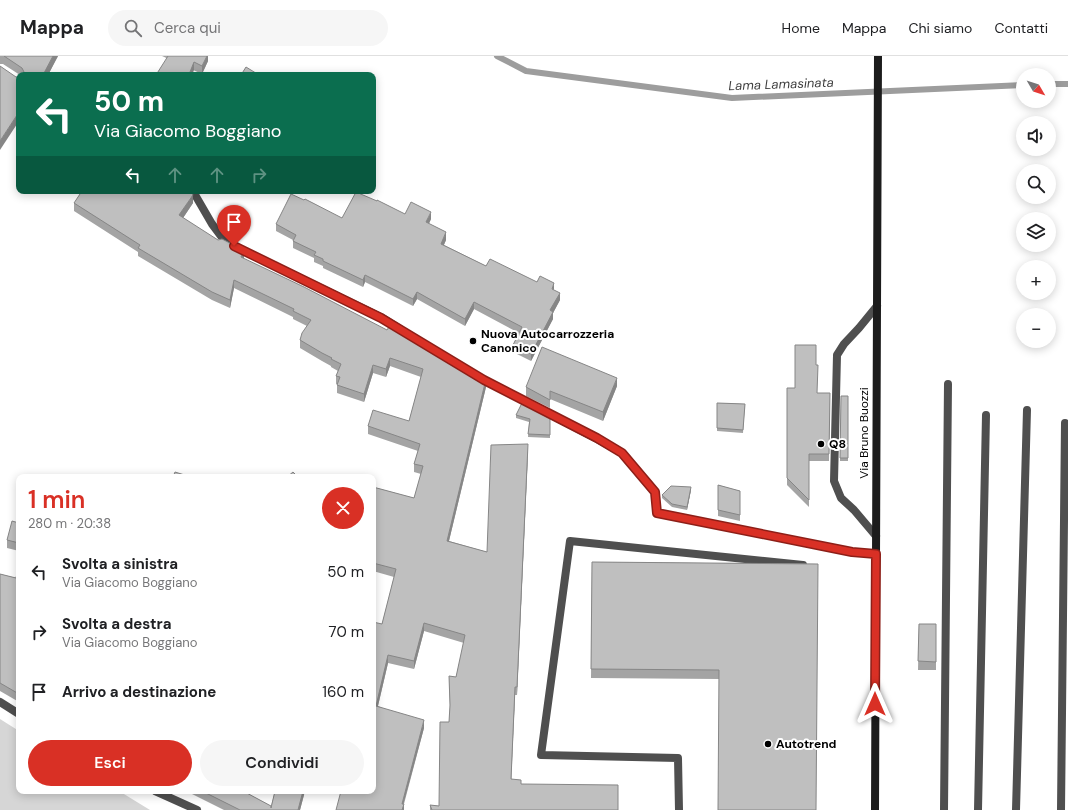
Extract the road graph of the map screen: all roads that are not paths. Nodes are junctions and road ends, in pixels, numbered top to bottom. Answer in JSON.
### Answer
{"nodes":[{"id":1,"x":878,"y":56,"type":"edge"},
{"id":2,"x":194,"y":194,"type":"edge"},
{"id":3,"x":877,"y":306,"type":"junction"},
{"id":4,"x":406,"y":333,"type":"edge"},
{"id":5,"x":470,"y":372,"type":"edge"},
{"id":6,"x":948,"y":384,"type":"dead end"},
{"id":7,"x":1027,"y":410,"type":"dead end"},
{"id":8,"x":986,"y":415,"type":"dead end"},
{"id":9,"x":1065,"y":423,"type":"dead end"},
{"id":10,"x":876,"y":536,"type":"junction"},
{"id":11,"x":876,"y":554,"type":"junction"},
{"id":12,"x":805,"y":565,"type":"edge"},
{"id":13,"x":0,"y":702,"type":"edge"},
{"id":14,"x":16,"y":712,"type":"edge"},
{"id":15,"x":162,"y":794,"type":"edge"},
{"id":16,"x":197,"y":810,"type":"edge"},
{"id":17,"x":679,"y":810,"type":"edge"},
{"id":18,"x":875,"y":810,"type":"edge"},
{"id":19,"x":944,"y":810,"type":"edge"},
{"id":20,"x":978,"y":810,"type":"edge"},
{"id":21,"x":1016,"y":810,"type":"edge"},
{"id":22,"x":1061,"y":810,"type":"edge"}],
"edges":[{"from":1,"to":3,"type":"main road","name":"Via Bruno Buozzi"},
{"from":2,"to":4,"type":"street"},
{"from":3,"to":10,"type":"main road","name":"Via Bruno Buozzi"},
{"from":3,"to":10,"type":"street"},
{"from":5,"to":11,"type":"street"},
{"from":6,"to":19,"type":"street"},
{"from":7,"to":21,"type":"street"},
{"from":8,"to":20,"type":"street"},
{"from":9,"to":22,"type":"street"},
{"from":10,"to":11,"type":"main road","name":"Via Bruno Buozzi"},
{"from":11,"to":18,"type":"main road","name":"Via Bruno Buozzi"},
{"from":12,"to":17,"type":"street"},
{"from":13,"to":14,"type":"street"},
{"from":15,"to":16,"type":"street"}]}
